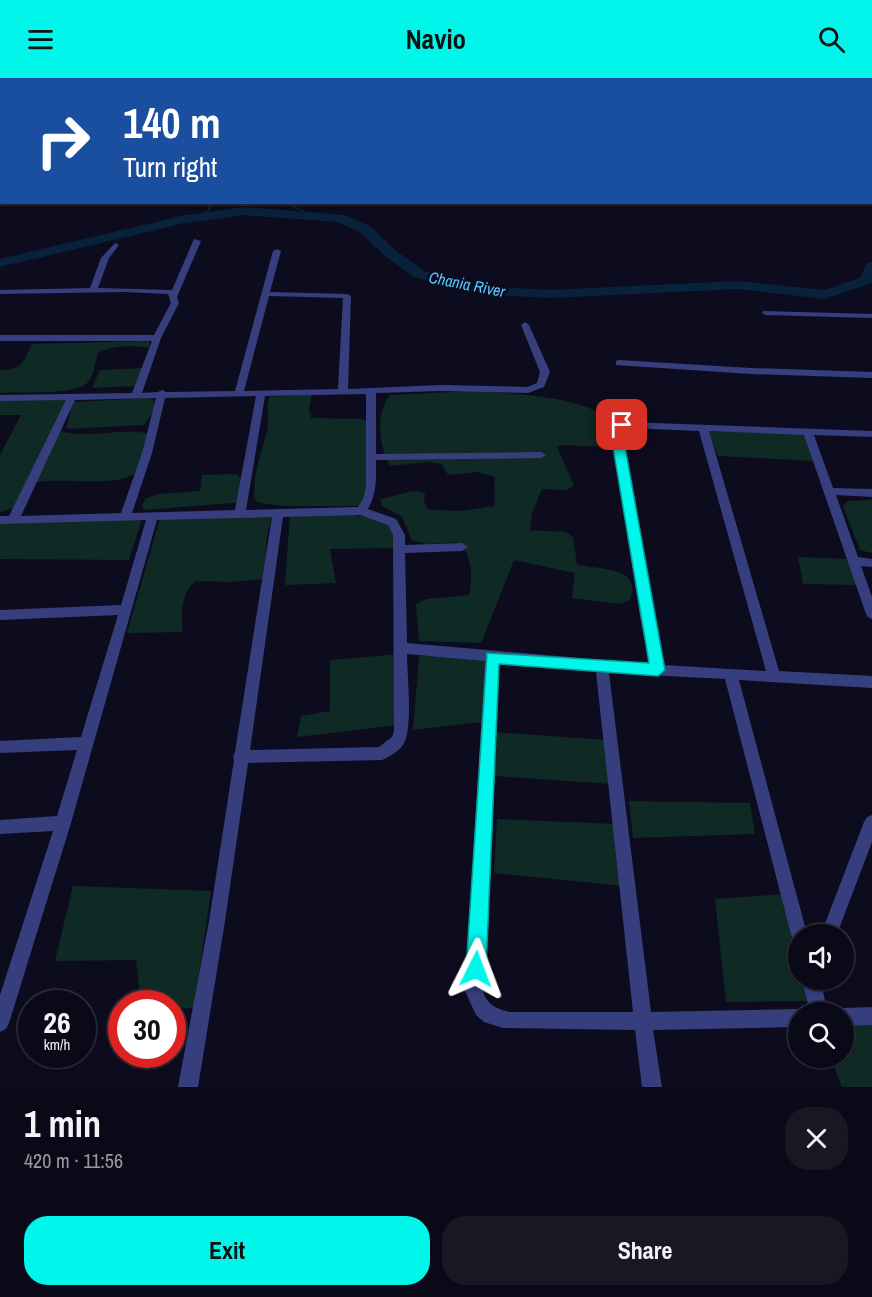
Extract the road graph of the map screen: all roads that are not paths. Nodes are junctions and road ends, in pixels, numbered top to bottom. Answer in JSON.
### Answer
{"nodes":[{"id":1,"x":197,"y":241,"type":"dead end"},
{"id":2,"x":115,"y":245,"type":"dead end"},
{"id":3,"x":277,"y":250,"type":"dead end"},
{"id":4,"x":93,"y":290,"type":"junction"},
{"id":5,"x":0,"y":292,"type":"edge"},
{"id":6,"x":265,"y":294,"type":"junction"},
{"id":7,"x":174,"y":295,"type":"junction"},
{"id":8,"x":766,"y":313,"type":"dead end"},
{"id":9,"x":872,"y":316,"type":"edge"},
{"id":10,"x":525,"y":324,"type":"dead end"},
{"id":11,"x":0,"y":338,"type":"edge"},
{"id":12,"x":157,"y":338,"type":"junction"},
{"id":13,"x":619,"y":363,"type":"dead end"},
{"id":14,"x":872,"y":375,"type":"edge"},
{"id":15,"x":239,"y":392,"type":"junction"},
{"id":16,"x":343,"y":392,"type":"junction"},
{"id":17,"x":371,"y":392,"type":"junction"},
{"id":18,"x":137,"y":393,"type":"junction"},
{"id":19,"x":162,"y":393,"type":"junction"},
{"id":20,"x":261,"y":393,"type":"junction"},
{"id":21,"x":72,"y":396,"type":"junction"},
{"id":22,"x":0,"y":398,"type":"edge"},
{"id":23,"x":703,"y":428,"type":"junction"},
{"id":24,"x":808,"y":432,"type":"junction"},
{"id":25,"x":872,"y":434,"type":"edge"},
{"id":26,"x":541,"y":454,"type":"dead end"},
{"id":27,"x":372,"y":457,"type":"junction"},
{"id":28,"x":829,"y":491,"type":"junction"},
{"id":29,"x":872,"y":493,"type":"edge"},
{"id":30,"x":361,"y":511,"type":"junction"},
{"id":31,"x":240,"y":514,"type":"junction"},
{"id":32,"x":278,"y":515,"type":"junction"},
{"id":33,"x":153,"y":516,"type":"junction"},
{"id":34,"x":125,"y":517,"type":"junction"},
{"id":35,"x":0,"y":520,"type":"edge"},
{"id":36,"x":13,"y":520,"type":"junction"},
{"id":37,"x":462,"y":547,"type":"dead end"},
{"id":38,"x":399,"y":549,"type":"junction"},
{"id":39,"x":855,"y":561,"type":"junction"},
{"id":40,"x":872,"y":562,"type":"edge"},
{"id":41,"x":125,"y":610,"type":"junction"},
{"id":42,"x":872,"y":614,"type":"edge"},
{"id":43,"x":0,"y":615,"type":"edge"},
{"id":44,"x":400,"y":648,"type":"junction"},
{"id":45,"x":492,"y":658,"type":"junction"},
{"id":46,"x":602,"y":667,"type":"junction"},
{"id":47,"x":658,"y":670,"type":"junction"},
{"id":48,"x":731,"y":675,"type":"junction"},
{"id":49,"x":774,"y":677,"type":"junction"},
{"id":50,"x":872,"y":682,"type":"edge"},
{"id":51,"x":86,"y":743,"type":"junction"},
{"id":52,"x":0,"y":747,"type":"edge"},
{"id":53,"x":240,"y":757,"type":"junction"},
{"id":54,"x":872,"y":822,"type":"edge"},
{"id":55,"x":63,"y":823,"type":"junction"},
{"id":56,"x":0,"y":827,"type":"edge"},
{"id":57,"x":796,"y":924,"type":"edge"},
{"id":58,"x":833,"y":924,"type":"edge"},
{"id":59,"x":872,"y":1016,"type":"edge"},
{"id":60,"x":854,"y":1017,"type":"edge"},
{"id":61,"x":788,"y":1018,"type":"edge"},
{"id":62,"x":643,"y":1021,"type":"junction"},
{"id":63,"x":0,"y":1023,"type":"edge"},
{"id":64,"x":189,"y":1087,"type":"edge"},
{"id":65,"x":652,"y":1087,"type":"edge"}],
"edges":[{"from":1,"to":7,"type":"street"},
{"from":2,"to":4,"type":"street"},
{"from":3,"to":6,"type":"street"},
{"from":4,"to":5,"type":"street"},
{"from":4,"to":7,"type":"street"},
{"from":6,"to":15,"type":"street"},
{"from":6,"to":16,"type":"street"},
{"from":7,"to":12,"type":"street"},
{"from":8,"to":9,"type":"street"},
{"from":10,"to":17,"type":"street"},
{"from":11,"to":12,"type":"street"},
{"from":12,"to":18,"type":"street"},
{"from":13,"to":14,"type":"street"},
{"from":15,"to":19,"type":"street"},
{"from":15,"to":20,"type":"street"},
{"from":16,"to":17,"type":"street"},
{"from":16,"to":20,"type":"street"},
{"from":17,"to":27,"type":"street"},
{"from":18,"to":19,"type":"street"},
{"from":18,"to":21,"type":"street"},
{"from":19,"to":34,"type":"street"},
{"from":20,"to":31,"type":"street"},
{"from":21,"to":22,"type":"street"},
{"from":21,"to":36,"type":"street"},
{"from":23,"to":24,"type":"street"},
{"from":23,"to":47,"type":"street"},
{"from":23,"to":49,"type":"street"},
{"from":24,"to":25,"type":"street"},
{"from":24,"to":28,"type":"street"},
{"from":26,"to":27,"type":"street"},
{"from":27,"to":30,"type":"street"},
{"from":28,"to":29,"type":"street"},
{"from":28,"to":39,"type":"street"},
{"from":30,"to":32,"type":"street"},
{"from":30,"to":38,"type":"street"},
{"from":31,"to":32,"type":"street"},
{"from":31,"to":33,"type":"street"},
{"from":32,"to":53,"type":"street"},
{"from":33,"to":34,"type":"street"},
{"from":33,"to":41,"type":"street"},
{"from":34,"to":36,"type":"street"},
{"from":35,"to":36,"type":"street"},
{"from":37,"to":38,"type":"street"},
{"from":38,"to":44,"type":"street"},
{"from":39,"to":40,"type":"street"},
{"from":39,"to":42,"type":"street"},
{"from":41,"to":43,"type":"street"},
{"from":41,"to":51,"type":"street"},
{"from":44,"to":45,"type":"street"},
{"from":44,"to":53,"type":"street"},
{"from":45,"to":46,"type":"street"},
{"from":45,"to":62,"type":"street"},
{"from":46,"to":47,"type":"street"},
{"from":46,"to":62,"type":"street"},
{"from":47,"to":48,"type":"street"},
{"from":48,"to":49,"type":"street"},
{"from":48,"to":57,"type":"street"},
{"from":49,"to":50,"type":"street"},
{"from":51,"to":52,"type":"street"},
{"from":51,"to":55,"type":"street"},
{"from":53,"to":64,"type":"street"},
{"from":54,"to":58,"type":"street"},
{"from":55,"to":56,"type":"street"},
{"from":55,"to":63,"type":"street"},
{"from":59,"to":60,"type":"street"},
{"from":61,"to":62,"type":"street"},
{"from":62,"to":65,"type":"street"}]}
